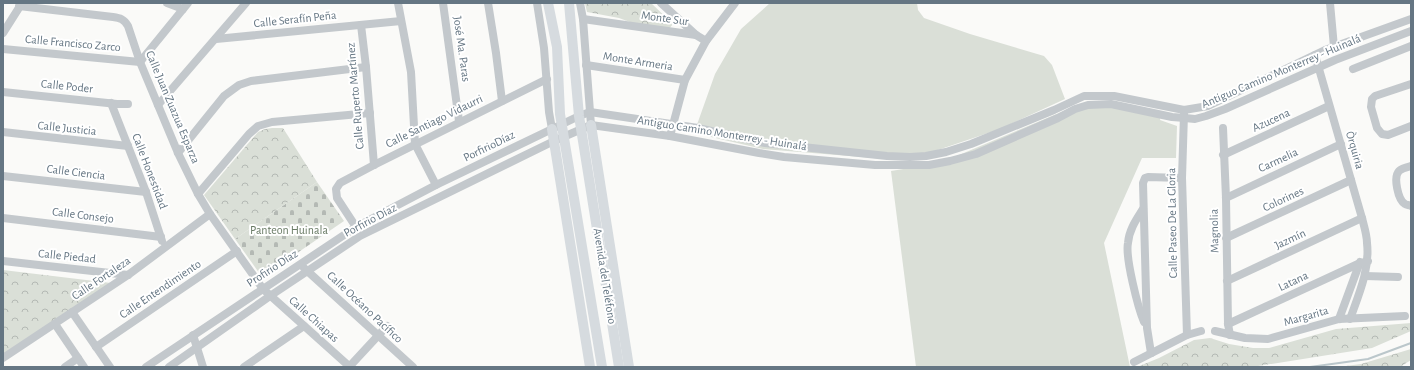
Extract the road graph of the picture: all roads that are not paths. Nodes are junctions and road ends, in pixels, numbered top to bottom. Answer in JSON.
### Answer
{"nodes":[{"id":1,"x":167,"y":3,"type":"edge"},
{"id":2,"x":246,"y":3,"type":"edge"},
{"id":3,"x":398,"y":3,"type":"edge"},
{"id":4,"x":444,"y":3,"type":"edge"},
{"id":5,"x":488,"y":3,"type":"edge"},
{"id":6,"x":537,"y":3,"type":"edge"},
{"id":7,"x":548,"y":3,"type":"edge"},
{"id":8,"x":569,"y":3,"type":"edge"},
{"id":9,"x":580,"y":3,"type":"edge"},
{"id":10,"x":661,"y":3,"type":"edge"},
{"id":11,"x":1330,"y":3,"type":"edge"},
{"id":12,"x":21,"y":4,"type":"edge"},
{"id":13,"x":731,"y":4,"type":"edge"},
{"id":14,"x":185,"y":6,"type":"edge"},
{"id":15,"x":1411,"y":18,"type":"edge"},
{"id":16,"x":583,"y":19,"type":"junction"},
{"id":17,"x":401,"y":22,"type":"junction"},
{"id":18,"x":361,"y":25,"type":"junction"},
{"id":19,"x":1411,"y":31,"type":"edge"},
{"id":20,"x":3,"y":33,"type":"edge"},
{"id":21,"x":696,"y":35,"type":"junction"},
{"id":22,"x":216,"y":39,"type":"junction"},
{"id":23,"x":706,"y":42,"type":"junction"},
{"id":24,"x":1411,"y":46,"type":"edge"},
{"id":25,"x":1334,"y":47,"type":"junction"},
{"id":26,"x":3,"y":49,"type":"edge"},
{"id":27,"x":1315,"y":55,"type":"junction"},
{"id":28,"x":140,"y":62,"type":"junction"},
{"id":29,"x":586,"y":65,"type":"junction"},
{"id":30,"x":366,"y":67,"type":"junction"},
{"id":31,"x":1318,"y":68,"type":"junction"},
{"id":32,"x":1353,"y":69,"type":"dead end"},
{"id":33,"x":547,"y":79,"type":"junction"},
{"id":34,"x":685,"y":80,"type":"junction"},
{"id":35,"x":1411,"y":84,"type":"edge"},
{"id":36,"x":3,"y":92,"type":"edge"},
{"id":37,"x":1222,"y":100,"type":"junction"},
{"id":38,"x":502,"y":101,"type":"junction"},
{"id":39,"x":110,"y":103,"type":"junction"},
{"id":40,"x":128,"y":104,"type":"dead end"},
{"id":41,"x":158,"y":105,"type":"junction"},
{"id":42,"x":1329,"y":106,"type":"junction"},
{"id":43,"x":1225,"y":109,"type":"junction"},
{"id":44,"x":590,"y":112,"type":"junction"},
{"id":45,"x":370,"y":113,"type":"junction"},
{"id":46,"x":1184,"y":114,"type":"junction"},
{"id":47,"x":579,"y":116,"type":"junction"},
{"id":48,"x":459,"y":121,"type":"junction"},
{"id":49,"x":561,"y":124,"type":"junction"},
{"id":50,"x":673,"y":124,"type":"junction"},
{"id":51,"x":591,"y":125,"type":"junction"},
{"id":52,"x":1411,"y":126,"type":"edge"},
{"id":53,"x":1222,"y":128,"type":"dead end"},
{"id":54,"x":581,"y":129,"type":"junction"},
{"id":55,"x":552,"y":130,"type":"junction"},
{"id":56,"x":3,"y":132,"type":"edge"},
{"id":57,"x":670,"y":136,"type":"junction"},
{"id":58,"x":558,"y":138,"type":"junction"},
{"id":59,"x":415,"y":144,"type":"junction"},
{"id":60,"x":1341,"y":144,"type":"junction"},
{"id":61,"x":128,"y":146,"type":"junction"},
{"id":62,"x":178,"y":153,"type":"junction"},
{"id":63,"x":1223,"y":155,"type":"junction"},
{"id":64,"x":374,"y":165,"type":"junction"},
{"id":65,"x":1411,"y":166,"type":"edge"},
{"id":66,"x":3,"y":176,"type":"edge"},
{"id":67,"x":1182,"y":178,"type":"junction"},
{"id":68,"x":1351,"y":180,"type":"junction"},
{"id":69,"x":436,"y":185,"type":"junction"},
{"id":70,"x":146,"y":192,"type":"junction"},
{"id":71,"x":198,"y":194,"type":"junction"},
{"id":72,"x":1226,"y":198,"type":"junction"},
{"id":73,"x":1411,"y":206,"type":"edge"},
{"id":74,"x":1143,"y":208,"type":"junction"},
{"id":75,"x":210,"y":214,"type":"junction"},
{"id":76,"x":3,"y":218,"type":"edge"},
{"id":77,"x":1362,"y":218,"type":"junction"},
{"id":78,"x":356,"y":227,"type":"junction"},
{"id":79,"x":161,"y":237,"type":"junction"},
{"id":80,"x":1226,"y":238,"type":"junction"},
{"id":81,"x":165,"y":248,"type":"junction"},
{"id":82,"x":237,"y":251,"type":"junction"},
{"id":83,"x":1367,"y":252,"type":"junction"},
{"id":84,"x":3,"y":261,"type":"edge"},
{"id":85,"x":1368,"y":261,"type":"junction"},
{"id":86,"x":301,"y":264,"type":"junction"},
{"id":87,"x":1358,"y":264,"type":"junction"},
{"id":88,"x":614,"y":266,"type":"junction"},
{"id":89,"x":603,"y":267,"type":"junction"},
{"id":90,"x":308,"y":271,"type":"junction"},
{"id":91,"x":128,"y":275,"type":"junction"},
{"id":92,"x":1365,"y":276,"type":"junction"},
{"id":93,"x":1398,"y":277,"type":"dead end"},
{"id":94,"x":1227,"y":281,"type":"junction"},
{"id":95,"x":263,"y":289,"type":"junction"},
{"id":96,"x":270,"y":296,"type":"junction"},
{"id":97,"x":72,"y":312,"type":"junction"},
{"id":98,"x":1405,"y":316,"type":"dead end"},
{"id":99,"x":594,"y":318,"type":"junction"},
{"id":100,"x":1339,"y":319,"type":"junction"},
{"id":101,"x":1350,"y":319,"type":"junction"},
{"id":102,"x":583,"y":320,"type":"junction"},
{"id":103,"x":55,"y":324,"type":"junction"},
{"id":104,"x":1228,"y":324,"type":"junction"},
{"id":105,"x":304,"y":326,"type":"junction"},
{"id":106,"x":387,"y":326,"type":"dead end"},
{"id":107,"x":1147,"y":328,"type":"junction"},
{"id":108,"x":1201,"y":331,"type":"dead end"},
{"id":109,"x":1215,"y":331,"type":"dead end"},
{"id":110,"x":193,"y":335,"type":"junction"},
{"id":111,"x":377,"y":335,"type":"junction"},
{"id":112,"x":1186,"y":335,"type":"junction"},
{"id":113,"x":1230,"y":335,"type":"junction"},
{"id":114,"x":96,"y":347,"type":"junction"},
{"id":115,"x":197,"y":347,"type":"junction"},
{"id":116,"x":1151,"y":353,"type":"junction"},
{"id":117,"x":3,"y":358,"type":"edge"},
{"id":118,"x":78,"y":358,"type":"junction"},
{"id":119,"x":1134,"y":362,"type":"dead end"},
{"id":120,"x":160,"y":363,"type":"edge"},
{"id":121,"x":247,"y":366,"type":"edge"},
{"id":122,"x":65,"y":367,"type":"edge"},
{"id":123,"x":84,"y":367,"type":"edge"},
{"id":124,"x":110,"y":367,"type":"edge"},
{"id":125,"x":146,"y":367,"type":"edge"},
{"id":126,"x":169,"y":367,"type":"edge"},
{"id":127,"x":204,"y":367,"type":"edge"},
{"id":128,"x":350,"y":367,"type":"edge"},
{"id":129,"x":413,"y":367,"type":"edge"},
{"id":130,"x":590,"y":367,"type":"edge"},
{"id":131,"x":602,"y":367,"type":"edge"},
{"id":132,"x":619,"y":367,"type":"edge"},
{"id":133,"x":629,"y":367,"type":"edge"}],
"edges":[{"from":1,"to":14,"type":"street"},
{"from":2,"to":22,"type":"street"},
{"from":3,"to":17,"type":"street"},
{"from":4,"to":48,"type":"street","name":"José Ma. Paras"},
{"from":5,"to":38,"type":"street"},
{"from":6,"to":33,"type":"street"},
{"from":7,"to":49,"type":"main road"},
{"from":8,"to":47,"type":"main road"},
{"from":9,"to":16,"type":"street"},
{"from":10,"to":21,"type":"street"},
{"from":11,"to":25,"type":"street"},
{"from":12,"to":20,"type":"street"},
{"from":12,"to":28,"type":"street","name":"Calle Juan Zuazua Esparza"},
{"from":13,"to":23,"type":"street"},
{"from":14,"to":28,"type":"street"},
{"from":15,"to":25,"type":"street","name":"Antiguo Camino Monterrey - Huinalá"},
{"from":16,"to":21,"type":"street","name":"Monte Sur"},
{"from":16,"to":29,"type":"street"},
{"from":17,"to":18,"type":"street","name":"Calle Serafín Peña"},
{"from":17,"to":59,"type":"street"},
{"from":18,"to":22,"type":"street","name":"Calle Serafín Peña"},
{"from":18,"to":30,"type":"street","name":"Calle Ruperto Martínez"},
{"from":19,"to":31,"type":"street","name":"Antiguo Camino Monterrey - Huinalá"},
{"from":21,"to":23,"type":"street"},
{"from":22,"to":41,"type":"street"},
{"from":23,"to":34,"type":"street"},
{"from":24,"to":32,"type":"street"},
{"from":25,"to":27,"type":"street","name":"Antiguo Camino Monterrey - Huinalá"},
{"from":26,"to":28,"type":"street","name":"Calle Francisco Zarco"},
{"from":27,"to":31,"type":"street","name":"Òrquiria"},
{"from":27,"to":37,"type":"street","name":"Antiguo Camino Monterrey - Huinalá"},
{"from":28,"to":41,"type":"street","name":"Calle Juan Zuazua Esparza"},
{"from":29,"to":34,"type":"street","name":"Monte Armeria"},
{"from":29,"to":44,"type":"street"},
{"from":30,"to":45,"type":"street","name":"Calle Ruperto Martínez"},
{"from":30,"to":62,"type":"street"},
{"from":31,"to":42,"type":"street","name":"Òrquiria"},
{"from":31,"to":43,"type":"street","name":"Antiguo Camino Monterrey - Huinalá"},
{"from":33,"to":38,"type":"street","name":"Calle Santiago Vidaurri"},
{"from":33,"to":55,"type":"street"},
{"from":34,"to":50,"type":"street"},
{"from":35,"to":52,"type":"street"},
{"from":36,"to":39,"type":"street","name":"Calle Poder"},
{"from":37,"to":43,"type":"street"},
{"from":37,"to":46,"type":"street","name":"Antiguo Camino Monterrey - Huinalá"},
{"from":38,"to":48,"type":"street","name":"Calle Santiago Vidaurri"},
{"from":39,"to":40,"type":"street","name":"Calle Poder"},
{"from":39,"to":61,"type":"street","name":"Calle Honestidad"},
{"from":41,"to":62,"type":"street","name":"Calle Juan Zuazua Esparza"},
{"from":42,"to":60,"type":"street","name":"Òrquiria"},
{"from":42,"to":63,"type":"street","name":"Azucena"},
{"from":43,"to":46,"type":"street","name":"Antiguo Camino Monterrey - Huinalá"},
{"from":44,"to":47,"type":"street","name":"PorfirioDíaz"},
{"from":44,"to":50,"type":"street","name":"Antiguo Camino Monterrey - Huinalá"},
{"from":44,"to":51,"type":"street"},
{"from":45,"to":64,"type":"street","name":"Calle Ruperto Martínez"},
{"from":45,"to":71,"type":"street"},
{"from":46,"to":50,"type":"street","name":"Antiguo Camino Monterrey - Huinalá"},
{"from":46,"to":57,"type":"street","name":"Antiguo Camino Monterrey - Huinalá"},
{"from":46,"to":67,"type":"street","name":"Calle Paseo De La Gloria"},
{"from":47,"to":49,"type":"street","name":"PorfirioDíaz"},
{"from":47,"to":54,"type":"main road"},
{"from":48,"to":59,"type":"street","name":"Calle Santiago Vidaurri"},
{"from":49,"to":55,"type":"street","name":"PorfirioDíaz"},
{"from":49,"to":58,"type":"main road"},
{"from":50,"to":57,"type":"street"},
{"from":51,"to":54,"type":"street","name":"Antiguo Camino Monterrey - Huinalá"},
{"from":51,"to":57,"type":"street","name":"Antiguo Camino Monterrey - Huinalá"},
{"from":51,"to":88,"type":"main road"},
{"from":53,"to":63,"type":"street","name":"Magnolia"},
{"from":54,"to":58,"type":"street","name":"Antiguo Camino Monterrey - Huinalá"},
{"from":54,"to":89,"type":"main road","name":"Avenida del Teléfono"},
{"from":55,"to":58,"type":"main road"},
{"from":55,"to":69,"type":"street","name":"PorfirioDíaz"},
{"from":56,"to":61,"type":"street","name":"Calle Justicia"},
{"from":58,"to":90,"type":"street","name":"Porfirio Díaz"},
{"from":58,"to":99,"type":"main road"},
{"from":58,"to":102,"type":"main road"},
{"from":59,"to":64,"type":"street","name":"Calle Santiago Vidaurri"},
{"from":59,"to":69,"type":"street"},
{"from":60,"to":68,"type":"street","name":"Òrquiria"},
{"from":60,"to":72,"type":"street","name":"Carmelia"},
{"from":61,"to":70,"type":"street","name":"Calle Honestidad"},
{"from":62,"to":71,"type":"street","name":"Calle Juan Zuazua Esparza"},
{"from":63,"to":72,"type":"street","name":"Magnolia"},
{"from":64,"to":78,"type":"street","name":"Calle Santiago Vidaurri"},
{"from":65,"to":73,"type":"street"},
{"from":66,"to":70,"type":"street","name":"Calle Ciencia"},
{"from":67,"to":74,"type":"street"},
{"from":67,"to":112,"type":"street","name":"Calle Paseo De La Gloria"},
{"from":68,"to":77,"type":"street","name":"Òrquiria"},
{"from":68,"to":80,"type":"street","name":"Colorines"},
{"from":69,"to":78,"type":"street","name":"Profirio Díaz"},
{"from":70,"to":79,"type":"street","name":"Calle Honestidad"},
{"from":71,"to":75,"type":"street","name":"Calle Juan Zuazua Esparza"},
{"from":72,"to":80,"type":"street","name":"Magnolia"},
{"from":74,"to":107,"type":"street"},
{"from":74,"to":107,"type":"street"},
{"from":75,"to":81,"type":"street","name":"Calle Fortaleza"},
{"from":75,"to":82,"type":"street","name":"Calle Juan Zuazua Esparza"},
{"from":76,"to":79,"type":"street","name":"Calle Consejo"},
{"from":77,"to":83,"type":"street","name":"Òrquiria"},
{"from":77,"to":94,"type":"street","name":"Jazmín"},
{"from":78,"to":86,"type":"street","name":"Profirio Díaz"},
{"from":79,"to":81,"type":"street","name":"Calle Honestidad"},
{"from":80,"to":94,"type":"street","name":"Magnolia"},
{"from":81,"to":91,"type":"street","name":"Calle Fortaleza"},
{"from":82,"to":95,"type":"street","name":"Calle Juan Zuazua Esparza"},
{"from":82,"to":114,"type":"street","name":"Calle Entendimiento"},
{"from":83,"to":85,"type":"street","name":"Òrquiria"},
{"from":83,"to":87,"type":"street"},
{"from":84,"to":91,"type":"street","name":"Calle Piedad"},
{"from":85,"to":87,"type":"street","name":"Latana"},
{"from":85,"to":92,"type":"street","name":"Òrquiria"},
{"from":86,"to":90,"type":"street","name":"Calle Océano Pacífico"},
{"from":86,"to":95,"type":"street","name":"Profirio Díaz"},
{"from":87,"to":100,"type":"street"},
{"from":87,"to":104,"type":"street","name":"Latana"},
{"from":88,"to":89,"type":"main road"},
{"from":88,"to":133,"type":"main road"},
{"from":89,"to":132,"type":"main road","name":"Avenida del Teléfono"},
{"from":90,"to":96,"type":"street","name":"Porfirio Díaz"},
{"from":90,"to":111,"type":"street","name":"Calle Océano Pacífico"},
{"from":91,"to":97,"type":"street","name":"Calle Fortaleza"},
{"from":92,"to":93,"type":"street"},
{"from":92,"to":101,"type":"street","name":"Òrquiria"},
{"from":94,"to":104,"type":"street","name":"Magnolia"},
{"from":95,"to":96,"type":"street","name":"Calle Chiapas"},
{"from":95,"to":110,"type":"street","name":"Profirio Díaz"},
{"from":96,"to":105,"type":"street","name":"Calle Chiapas"},
{"from":96,"to":115,"type":"street","name":"Porfirio Díaz"},
{"from":97,"to":103,"type":"street","name":"Calle Fortaleza"},
{"from":97,"to":114,"type":"street"},
{"from":98,"to":101,"type":"street","name":"Margarita"},
{"from":99,"to":102,"type":"main road"},
{"from":99,"to":131,"type":"main road"},
{"from":100,"to":101,"type":"street","name":"Margarita"},
{"from":100,"to":113,"type":"street","name":"Margarita"},
{"from":102,"to":130,"type":"main road"},
{"from":103,"to":117,"type":"street","name":"Calle Fortaleza"},
{"from":103,"to":118,"type":"street"},
{"from":104,"to":113,"type":"street","name":"Magnolia"},
{"from":105,"to":121,"type":"street"},
{"from":105,"to":128,"type":"street","name":"Calle Chiapas"},
{"from":106,"to":111,"type":"street"},
{"from":107,"to":116,"type":"street"},
{"from":108,"to":112,"type":"street"},
{"from":109,"to":113,"type":"street","name":"Margarita"},
{"from":110,"to":115,"type":"street"},
{"from":110,"to":120,"type":"street","name":"Profirio Díaz"},
{"from":111,"to":128,"type":"street"},
{"from":111,"to":129,"type":"street","name":"Calle Océano Pacífico"},
{"from":112,"to":116,"type":"street"},
{"from":114,"to":124,"type":"street"},
{"from":115,"to":126,"type":"street","name":"Porfirio Díaz"},
{"from":115,"to":127,"type":"street"},
{"from":116,"to":119,"type":"street"},
{"from":118,"to":122,"type":"street"},
{"from":118,"to":123,"type":"street"},
{"from":120,"to":125,"type":"street","name":"Profirio Díaz"}]}
